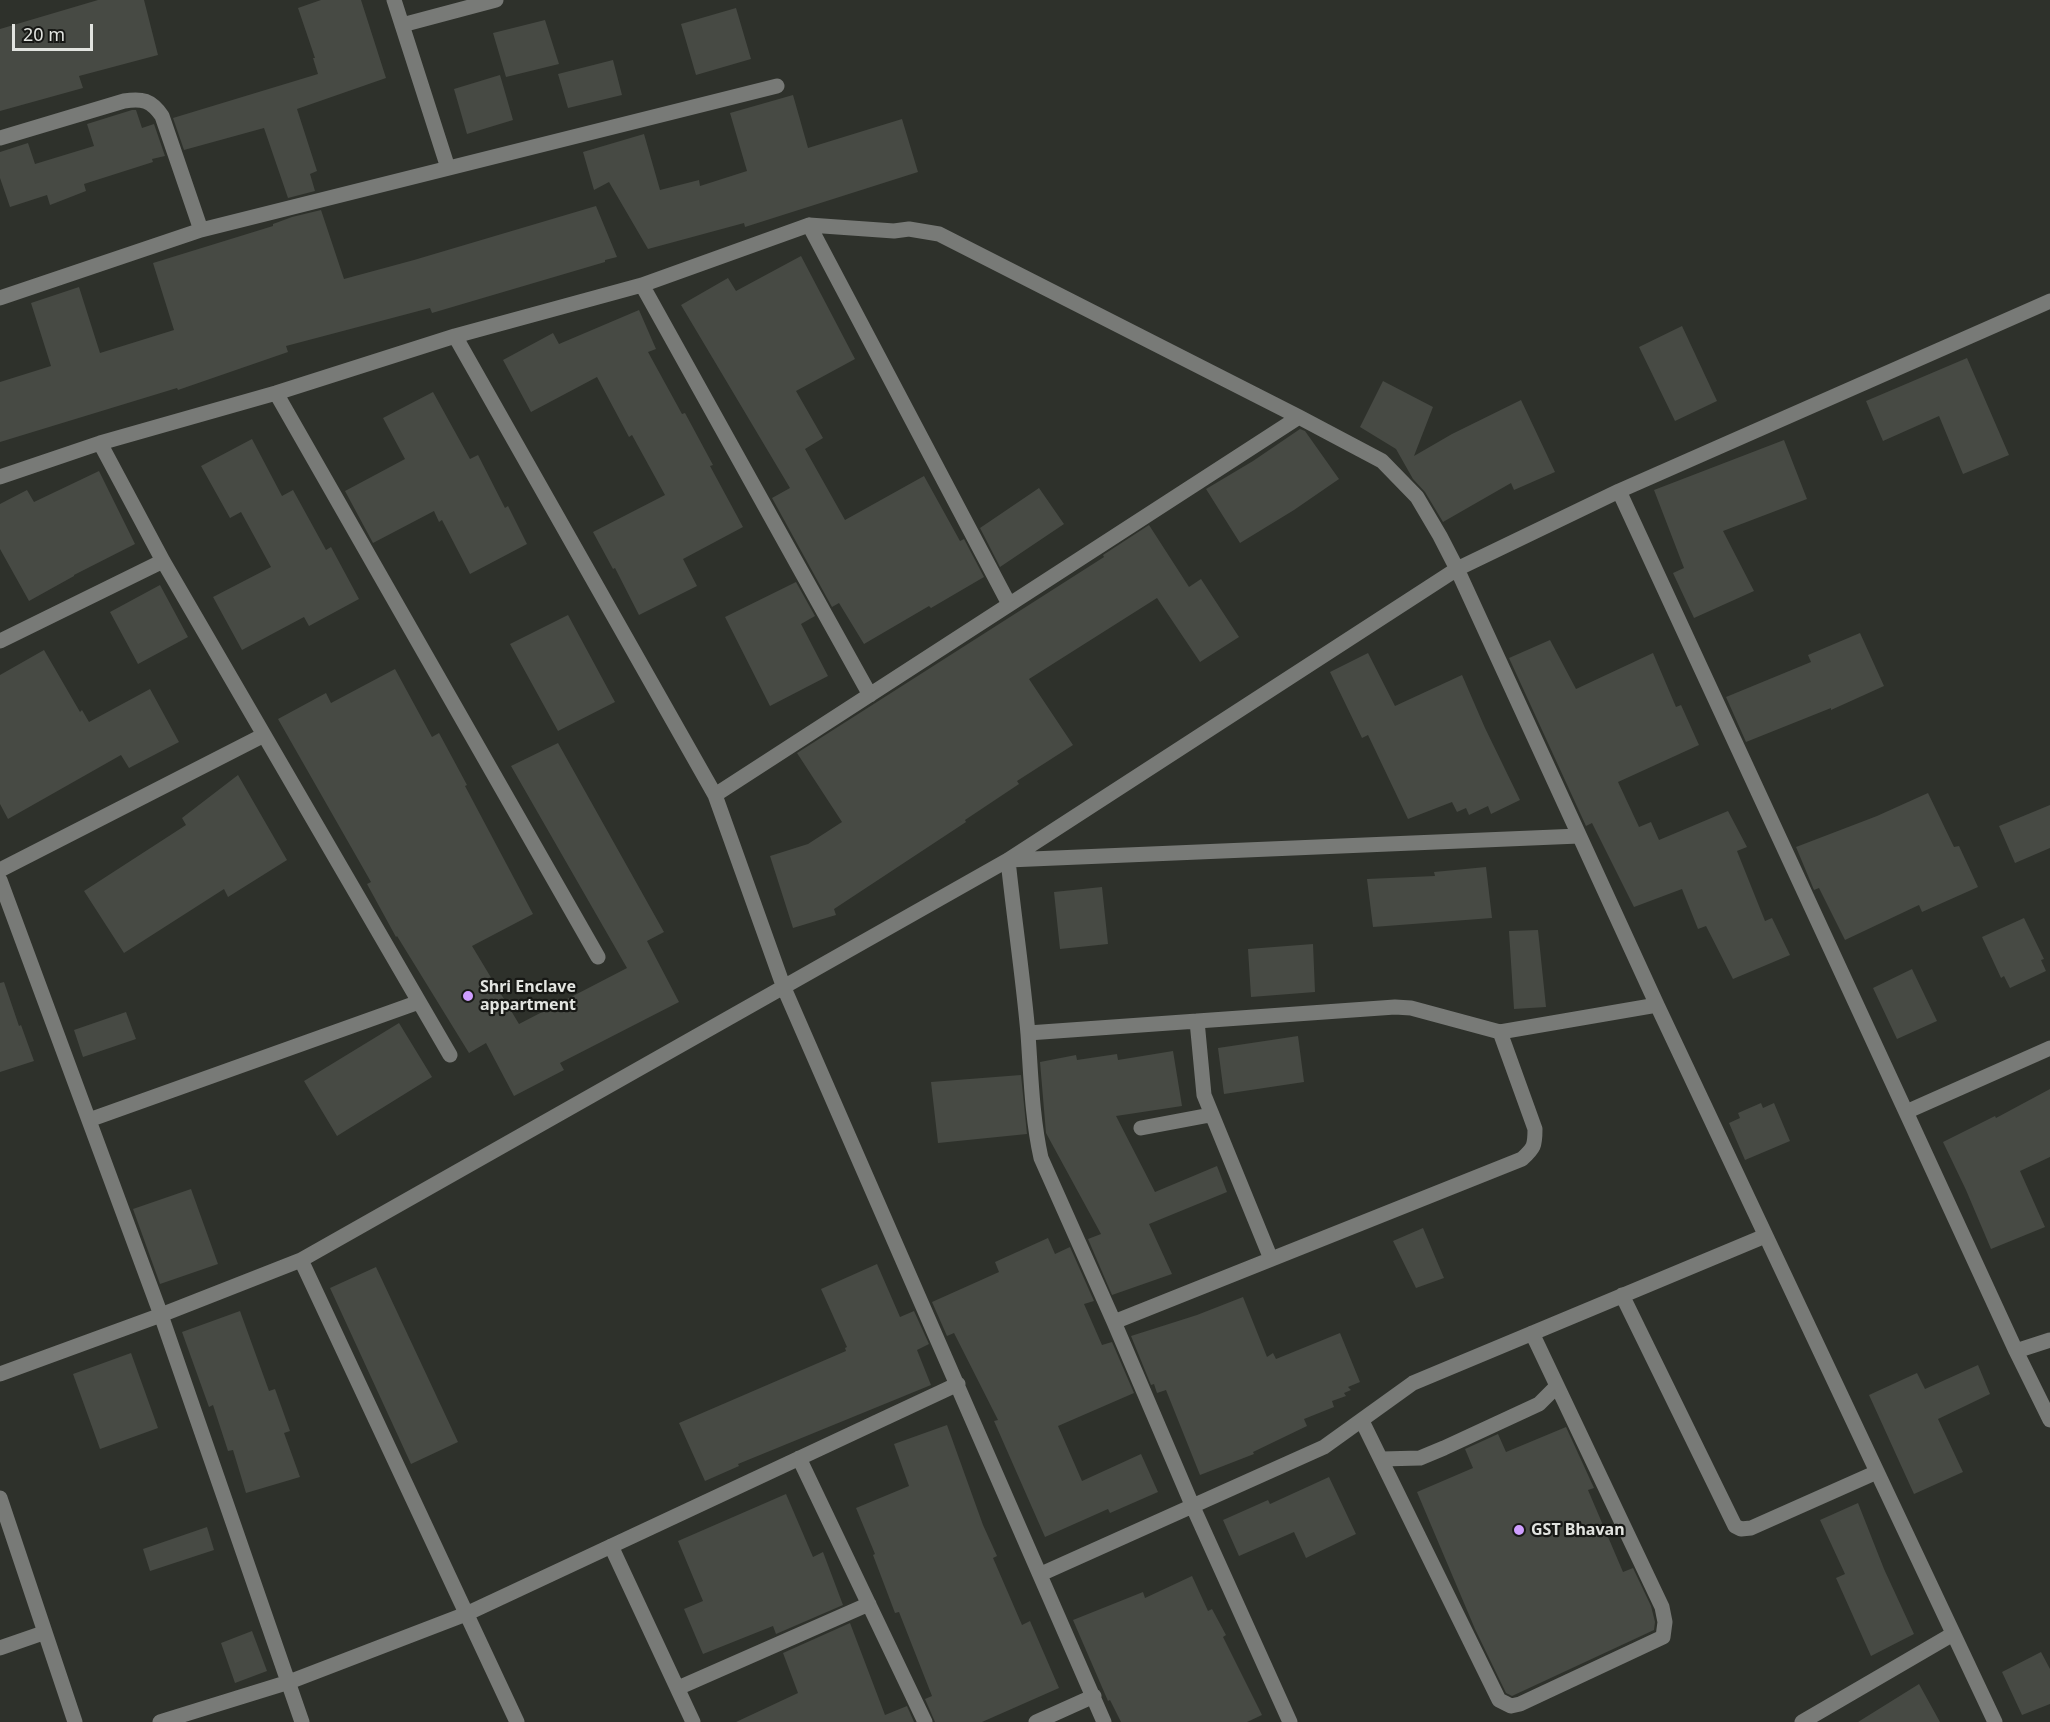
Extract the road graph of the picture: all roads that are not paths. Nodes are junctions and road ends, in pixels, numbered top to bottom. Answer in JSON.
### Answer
{"nodes":[{"id":1,"x":394,"y":0,"type":"edge"},
{"id":2,"x":496,"y":0,"type":"edge"},
{"id":3,"x":402,"y":25,"type":"junction"},
{"id":4,"x":777,"y":86,"type":"dead end"},
{"id":5,"x":0,"y":138,"type":"edge"},
{"id":6,"x":448,"y":168,"type":"junction"},
{"id":7,"x":809,"y":225,"type":"junction"},
{"id":8,"x":201,"y":230,"type":"junction"},
{"id":9,"x":642,"y":285,"type":"junction"},
{"id":10,"x":0,"y":298,"type":"edge"},
{"id":11,"x":2050,"y":301,"type":"edge"},
{"id":12,"x":455,"y":336,"type":"junction"},
{"id":13,"x":276,"y":393,"type":"junction"},
{"id":14,"x":1299,"y":417,"type":"junction"},
{"id":15,"x":100,"y":443,"type":"junction"},
{"id":16,"x":0,"y":477,"type":"edge"},
{"id":17,"x":1619,"y":491,"type":"junction"},
{"id":18,"x":163,"y":561,"type":"junction"},
{"id":19,"x":1457,"y":569,"type":"junction"},
{"id":20,"x":1010,"y":604,"type":"junction"},
{"id":21,"x":0,"y":641,"type":"edge"},
{"id":22,"x":870,"y":695,"type":"junction"},
{"id":23,"x":264,"y":735,"type":"junction"},
{"id":24,"x":715,"y":795,"type":"junction"},
{"id":25,"x":1579,"y":836,"type":"junction"},
{"id":26,"x":1008,"y":860,"type":"junction"},
{"id":27,"x":0,"y":870,"type":"edge"},
{"id":28,"x":0,"y":880,"type":"edge"},
{"id":29,"x":598,"y":957,"type":"dead end"},
{"id":30,"x":784,"y":988,"type":"junction"},
{"id":31,"x":419,"y":1002,"type":"junction"},
{"id":32,"x":1657,"y":1005,"type":"junction"},
{"id":33,"x":1197,"y":1021,"type":"junction"},
{"id":34,"x":1500,"y":1032,"type":"junction"},
{"id":35,"x":1028,"y":1033,"type":"junction"},
{"id":36,"x":2050,"y":1048,"type":"edge"},
{"id":37,"x":450,"y":1055,"type":"dead end"},
{"id":38,"x":1906,"y":1112,"type":"junction"},
{"id":39,"x":1210,"y":1115,"type":"junction"},
{"id":40,"x":89,"y":1120,"type":"junction"},
{"id":41,"x":1141,"y":1128,"type":"dead end"},
{"id":42,"x":1766,"y":1236,"type":"junction"},
{"id":43,"x":1271,"y":1259,"type":"junction"},
{"id":44,"x":301,"y":1260,"type":"junction"},
{"id":45,"x":1622,"y":1295,"type":"junction"},
{"id":46,"x":161,"y":1315,"type":"junction"},
{"id":47,"x":1114,"y":1322,"type":"junction"},
{"id":48,"x":1532,"y":1333,"type":"junction"},
{"id":49,"x":2050,"y":1340,"type":"edge"},
{"id":50,"x":2016,"y":1351,"type":"junction"},
{"id":51,"x":0,"y":1374,"type":"edge"},
{"id":52,"x":958,"y":1384,"type":"junction"},
{"id":53,"x":1557,"y":1386,"type":"junction"},
{"id":54,"x":2050,"y":1420,"type":"edge"},
{"id":55,"x":1362,"y":1421,"type":"junction"},
{"id":56,"x":799,"y":1458,"type":"junction"},
{"id":57,"x":1382,"y":1459,"type":"junction"},
{"id":58,"x":1876,"y":1472,"type":"junction"},
{"id":59,"x":0,"y":1498,"type":"edge"},
{"id":60,"x":1192,"y":1507,"type":"junction"},
{"id":61,"x":611,"y":1546,"type":"junction"},
{"id":62,"x":1041,"y":1574,"type":"junction"},
{"id":63,"x":869,"y":1604,"type":"junction"},
{"id":64,"x":466,"y":1614,"type":"junction"},
{"id":65,"x":44,"y":1633,"type":"junction"},
{"id":66,"x":1953,"y":1634,"type":"junction"},
{"id":67,"x":0,"y":1648,"type":"edge"},
{"id":68,"x":289,"y":1682,"type":"junction"},
{"id":69,"x":678,"y":1689,"type":"junction"},
{"id":70,"x":1094,"y":1696,"type":"junction"},
{"id":71,"x":75,"y":1722,"type":"edge"},
{"id":72,"x":160,"y":1722,"type":"edge"},
{"id":73,"x":302,"y":1722,"type":"edge"},
{"id":74,"x":517,"y":1722,"type":"edge"},
{"id":75,"x":693,"y":1722,"type":"edge"},
{"id":76,"x":925,"y":1722,"type":"edge"},
{"id":77,"x":1036,"y":1722,"type":"edge"},
{"id":78,"x":1104,"y":1722,"type":"edge"},
{"id":79,"x":1290,"y":1722,"type":"edge"},
{"id":80,"x":1802,"y":1722,"type":"edge"},
{"id":81,"x":1995,"y":1722,"type":"edge"}],
"edges":[{"from":1,"to":3,"type":"street"},
{"from":2,"to":3,"type":"street"},
{"from":3,"to":6,"type":"street"},
{"from":4,"to":6,"type":"street"},
{"from":5,"to":8,"type":"street"},
{"from":6,"to":8,"type":"street"},
{"from":7,"to":9,"type":"street"},
{"from":7,"to":14,"type":"street"},
{"from":7,"to":20,"type":"street"},
{"from":8,"to":10,"type":"street"},
{"from":9,"to":12,"type":"street"},
{"from":9,"to":22,"type":"street"},
{"from":11,"to":17,"type":"street"},
{"from":12,"to":13,"type":"street"},
{"from":12,"to":24,"type":"street"},
{"from":13,"to":15,"type":"street"},
{"from":13,"to":29,"type":"street"},
{"from":14,"to":19,"type":"street"},
{"from":14,"to":20,"type":"street"},
{"from":15,"to":16,"type":"street"},
{"from":15,"to":18,"type":"street"},
{"from":17,"to":19,"type":"street"},
{"from":17,"to":38,"type":"street"},
{"from":18,"to":21,"type":"street"},
{"from":18,"to":23,"type":"street"},
{"from":19,"to":25,"type":"street"},
{"from":19,"to":26,"type":"street"},
{"from":20,"to":22,"type":"street"},
{"from":22,"to":24,"type":"street"},
{"from":23,"to":27,"type":"street"},
{"from":23,"to":31,"type":"street"},
{"from":24,"to":30,"type":"street"},
{"from":25,"to":26,"type":"street"},
{"from":25,"to":32,"type":"street"},
{"from":26,"to":30,"type":"street"},
{"from":26,"to":35,"type":"street"},
{"from":28,"to":40,"type":"street"},
{"from":30,"to":44,"type":"street"},
{"from":30,"to":52,"type":"street"},
{"from":31,"to":37,"type":"street"},
{"from":31,"to":40,"type":"street"},
{"from":32,"to":34,"type":"street"},
{"from":32,"to":42,"type":"street"},
{"from":33,"to":34,"type":"street"},
{"from":33,"to":35,"type":"street"},
{"from":33,"to":39,"type":"street"},
{"from":34,"to":43,"type":"street"},
{"from":35,"to":47,"type":"street"},
{"from":36,"to":38,"type":"street"},
{"from":38,"to":50,"type":"street"},
{"from":39,"to":41,"type":"street"},
{"from":39,"to":43,"type":"street"},
{"from":40,"to":46,"type":"street"},
{"from":42,"to":45,"type":"street"},
{"from":42,"to":58,"type":"street"},
{"from":43,"to":47,"type":"street"},
{"from":44,"to":46,"type":"street"},
{"from":44,"to":64,"type":"street"},
{"from":45,"to":48,"type":"street"},
{"from":45,"to":58,"type":"street"},
{"from":46,"to":51,"type":"street"},
{"from":46,"to":68,"type":"street"},
{"from":47,"to":60,"type":"street"},
{"from":48,"to":53,"type":"street"},
{"from":48,"to":55,"type":"street"},
{"from":49,"to":50,"type":"street"},
{"from":50,"to":54,"type":"street"},
{"from":52,"to":56,"type":"street"},
{"from":52,"to":62,"type":"street"},
{"from":53,"to":57,"type":"street"},
{"from":53,"to":57,"type":"street"},
{"from":55,"to":57,"type":"street"},
{"from":55,"to":60,"type":"street"},
{"from":56,"to":61,"type":"street"},
{"from":56,"to":63,"type":"street"},
{"from":58,"to":66,"type":"street"},
{"from":59,"to":65,"type":"street"},
{"from":60,"to":62,"type":"street"},
{"from":60,"to":79,"type":"street"},
{"from":61,"to":64,"type":"street"},
{"from":61,"to":69,"type":"street"},
{"from":62,"to":70,"type":"street"},
{"from":63,"to":69,"type":"street"},
{"from":63,"to":76,"type":"street"},
{"from":64,"to":68,"type":"street"},
{"from":64,"to":74,"type":"street"},
{"from":65,"to":67,"type":"street"},
{"from":65,"to":71,"type":"street"},
{"from":66,"to":80,"type":"street"},
{"from":66,"to":81,"type":"street"},
{"from":68,"to":72,"type":"street"},
{"from":68,"to":73,"type":"street"},
{"from":69,"to":75,"type":"street"},
{"from":70,"to":77,"type":"street"},
{"from":70,"to":78,"type":"street"}]}
